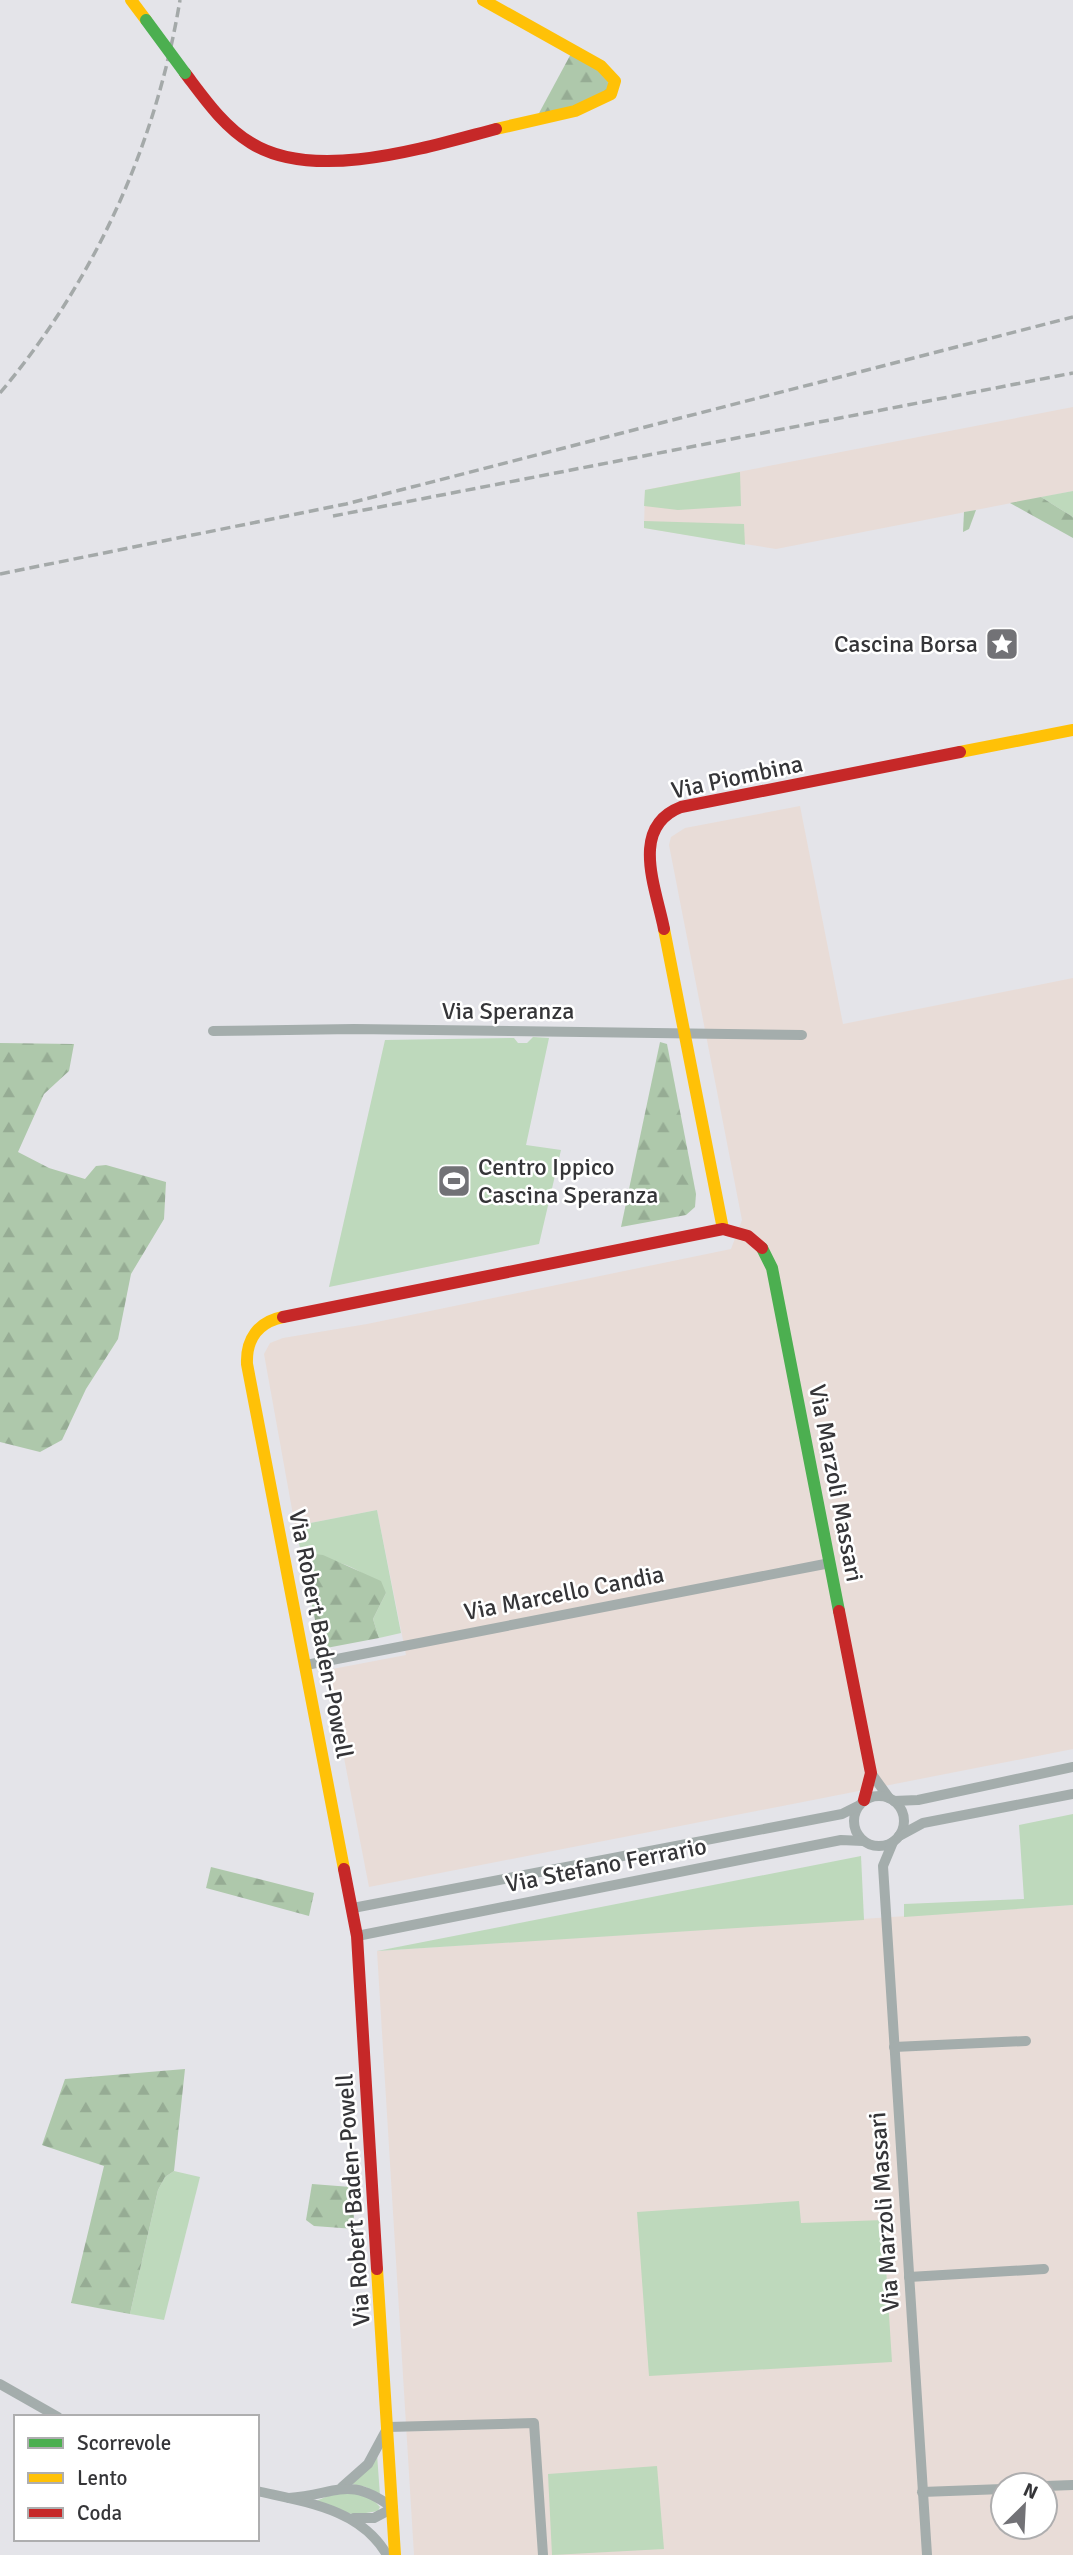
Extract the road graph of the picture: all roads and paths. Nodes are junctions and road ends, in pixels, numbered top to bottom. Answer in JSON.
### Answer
{"nodes":[{"id":1,"x":131,"y":0,"type":"edge"},
{"id":2,"x":483,"y":0,"type":"edge"},
{"id":3,"x":1073,"y":730,"type":"edge"},
{"id":4,"x":213,"y":1031,"type":"dead end"},
{"id":5,"x":685,"y":1032,"type":"junction"},
{"id":6,"x":802,"y":1035,"type":"dead end"},
{"id":7,"x":723,"y":1229,"type":"junction"},
{"id":8,"x":830,"y":1563,"type":"junction"},
{"id":9,"x":306,"y":1665,"type":"junction"},
{"id":10,"x":1073,"y":1767,"type":"edge"},
{"id":11,"x":871,"y":1773,"type":"junction"},
{"id":12,"x":1073,"y":1794,"type":"edge"},
{"id":13,"x":891,"y":1799,"type":"junction"},
{"id":14,"x":861,"y":1803,"type":"junction"},
{"id":15,"x":896,"y":1839,"type":"junction"},
{"id":16,"x":867,"y":1843,"type":"junction"},
{"id":17,"x":883,"y":1866,"type":"junction"},
{"id":18,"x":353,"y":1908,"type":"junction"},
{"id":19,"x":357,"y":1936,"type":"junction"},
{"id":20,"x":1026,"y":2041,"type":"dead end"},
{"id":21,"x":894,"y":2047,"type":"junction"},
{"id":22,"x":1044,"y":2269,"type":"dead end"},
{"id":23,"x":909,"y":2277,"type":"junction"},
{"id":24,"x":0,"y":2384,"type":"edge"},
{"id":25,"x":54,"y":2415,"type":"edge"},
{"id":26,"x":388,"y":2427,"type":"junction"},
{"id":27,"x":342,"y":2487,"type":"junction"},
{"id":28,"x":989,"y":2489,"type":"edge"},
{"id":29,"x":259,"y":2491,"type":"edge"},
{"id":30,"x":922,"y":2492,"type":"junction"},
{"id":31,"x":289,"y":2498,"type":"junction"},
{"id":32,"x":393,"y":2508,"type":"junction"},
{"id":33,"x":354,"y":2518,"type":"junction"},
{"id":34,"x":387,"y":2555,"type":"edge"},
{"id":35,"x":395,"y":2555,"type":"edge"},
{"id":36,"x":543,"y":2555,"type":"edge"},
{"id":37,"x":926,"y":2555,"type":"edge"}],
"edges":[{"from":1,"to":2,"type":"street","bridge":true},
{"from":3,"to":5,"type":"street","name":"Via Piombina"},
{"from":4,"to":5,"type":"street","name":"Via Speranza"},
{"from":5,"to":6,"type":"street","name":"Via Speranza"},
{"from":5,"to":7,"type":"street","name":"Via Piombina"},
{"from":7,"to":8,"type":"street","name":"Via Marzoli Massari"},
{"from":7,"to":9,"type":"street","name":"Via Robert Baden-Powell"},
{"from":8,"to":9,"type":"street","name":"Via Marcello Candia"},
{"from":8,"to":11,"type":"street","name":"Via Marzoli Massari"},
{"from":9,"to":18,"type":"street","name":"Via Robert Baden-Powell"},
{"from":10,"to":13,"type":"street"},
{"from":11,"to":13,"type":"street","name":"Via Marzoli Massari"},
{"from":11,"to":14,"type":"street","name":"Via Marzoli Massari"},
{"from":12,"to":15,"type":"street"},
{"from":13,"to":14,"type":"street"},
{"from":13,"to":15,"type":"street"},
{"from":14,"to":16,"type":"street"},
{"from":14,"to":18,"type":"street","name":"Via Stefano Ferrario"},
{"from":15,"to":16,"type":"street"},
{"from":15,"to":17,"type":"street","name":"Via Marzoli Massari"},
{"from":16,"to":17,"type":"street","name":"Via Marzoli Massari"},
{"from":16,"to":19,"type":"street","name":"Via Stefano Ferrario"},
{"from":17,"to":21,"type":"street","name":"Via Marzoli Massari"},
{"from":18,"to":19,"type":"street","name":"Via Robert Baden-Powell"},
{"from":19,"to":26,"type":"street","name":"Via Robert Baden-Powell"},
{"from":20,"to":21,"type":"street"},
{"from":21,"to":23,"type":"street","name":"Via Marzoli Massari"},
{"from":22,"to":23,"type":"street"},
{"from":23,"to":30,"type":"street","name":"Via Marzoli Massari"},
{"from":24,"to":25,"type":"street"},
{"from":26,"to":27,"type":"street"},
{"from":26,"to":32,"type":"street","name":"Via Robert Baden-Powell"},
{"from":26,"to":36,"type":"street"},
{"from":27,"to":31,"type":"street"},
{"from":27,"to":32,"type":"street"},
{"from":28,"to":30,"type":"street"},
{"from":29,"to":31,"type":"street"},
{"from":30,"to":37,"type":"street","name":"Via Marzoli Massari"},
{"from":31,"to":33,"type":"street"},
{"from":32,"to":33,"type":"street"},
{"from":32,"to":35,"type":"street","name":"Via Robert Baden-Powell"},
{"from":33,"to":34,"type":"street"}]}
